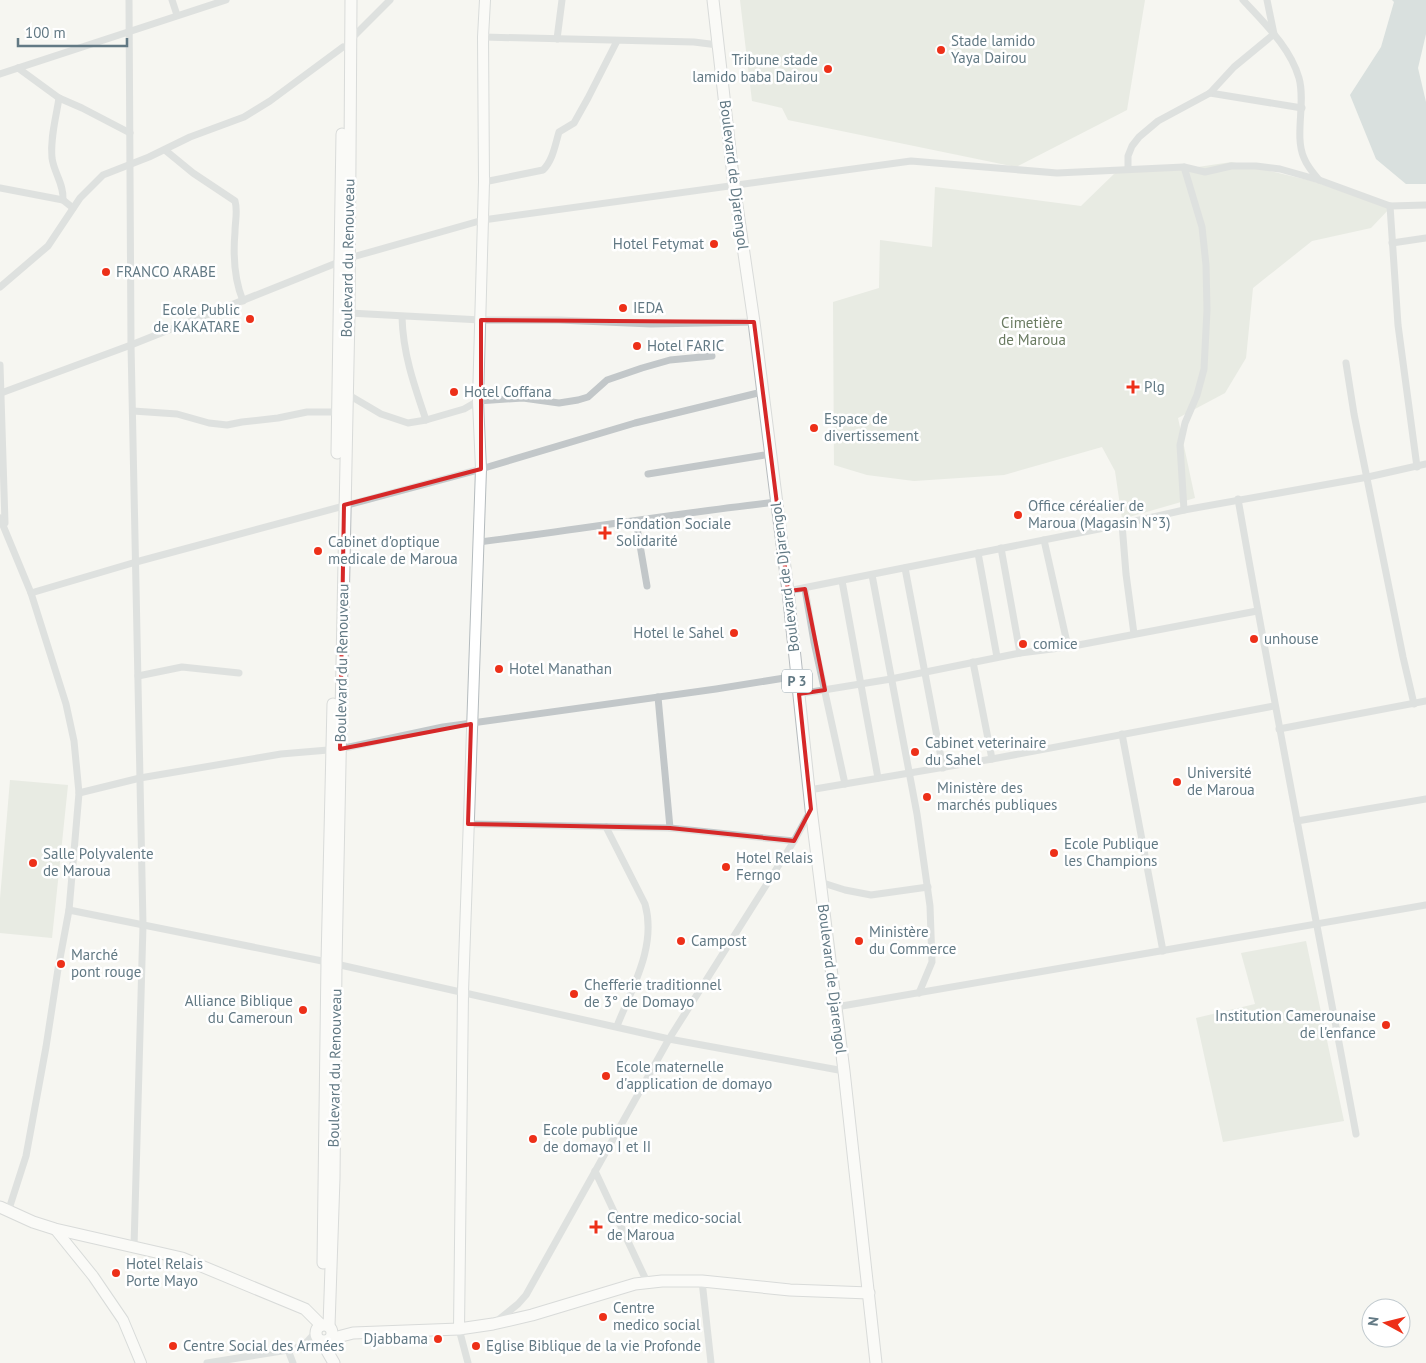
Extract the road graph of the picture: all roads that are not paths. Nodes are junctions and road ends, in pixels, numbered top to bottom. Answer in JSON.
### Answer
{"nodes":[{"id":1,"x":129,"y":0,"type":"edge"},
{"id":2,"x":172,"y":0,"type":"edge"},
{"id":3,"x":226,"y":0,"type":"edge"},
{"id":4,"x":344,"y":0,"type":"edge"},
{"id":5,"x":351,"y":0,"type":"edge"},
{"id":6,"x":390,"y":0,"type":"edge"},
{"id":7,"x":485,"y":0,"type":"edge"},
{"id":8,"x":562,"y":0,"type":"edge"},
{"id":9,"x":713,"y":0,"type":"edge"},
{"id":10,"x":1243,"y":0,"type":"edge"},
{"id":11,"x":1267,"y":0,"type":"edge"},
{"id":12,"x":217,"y":2,"type":"edge"},
{"id":13,"x":177,"y":15,"type":"junction"},
{"id":14,"x":130,"y":30,"type":"junction"},
{"id":15,"x":1274,"y":34,"type":"junction"},
{"id":16,"x":484,"y":37,"type":"junction"},
{"id":17,"x":557,"y":39,"type":"junction"},
{"id":18,"x":617,"y":40,"type":"junction"},
{"id":19,"x":347,"y":44,"type":"junction"},
{"id":20,"x":718,"y":45,"type":"junction"},
{"id":21,"x":18,"y":68,"type":"junction"},
{"id":22,"x":0,"y":74,"type":"edge"},
{"id":23,"x":1210,"y":93,"type":"junction"},
{"id":24,"x":59,"y":98,"type":"junction"},
{"id":25,"x":1302,"y":108,"type":"junction"},
{"id":26,"x":130,"y":133,"type":"junction"},
{"id":27,"x":164,"y":150,"type":"junction"},
{"id":28,"x":130,"y":165,"type":"junction"},
{"id":29,"x":1184,"y":167,"type":"junction"},
{"id":30,"x":1128,"y":169,"type":"junction"},
{"id":31,"x":1319,"y":180,"type":"junction"},
{"id":32,"x":484,"y":182,"type":"junction"},
{"id":33,"x":734,"y":185,"type":"junction"},
{"id":34,"x":0,"y":188,"type":"edge"},
{"id":35,"x":63,"y":200,"type":"junction"},
{"id":36,"x":1426,"y":204,"type":"edge"},
{"id":37,"x":1390,"y":206,"type":"junction"},
{"id":38,"x":73,"y":208,"type":"junction"},
{"id":39,"x":484,"y":220,"type":"junction"},
{"id":40,"x":1426,"y":238,"type":"edge"},
{"id":41,"x":1392,"y":243,"type":"junction"},
{"id":42,"x":344,"y":260,"type":"junction"},
{"id":43,"x":0,"y":287,"type":"edge"},
{"id":44,"x":243,"y":301,"type":"junction"},
{"id":45,"x":348,"y":313,"type":"junction"},
{"id":46,"x":402,"y":317,"type":"junction"},
{"id":47,"x":481,"y":320,"type":"junction"},
{"id":48,"x":754,"y":322,"type":"junction"},
{"id":49,"x":131,"y":345,"type":"junction"},
{"id":50,"x":712,"y":356,"type":"dead end"},
{"id":51,"x":1346,"y":363,"type":"dead end"},
{"id":52,"x":0,"y":366,"type":"edge"},
{"id":53,"x":762,"y":392,"type":"junction"},
{"id":54,"x":0,"y":393,"type":"edge"},
{"id":55,"x":346,"y":393,"type":"junction"},
{"id":56,"x":478,"y":401,"type":"junction"},
{"id":57,"x":132,"y":411,"type":"junction"},
{"id":58,"x":338,"y":412,"type":"junction"},
{"id":59,"x":426,"y":420,"type":"junction"},
{"id":60,"x":771,"y":454,"type":"junction"},
{"id":61,"x":1426,"y":464,"type":"edge"},
{"id":62,"x":1416,"y":467,"type":"junction"},
{"id":63,"x":481,"y":469,"type":"junction"},
{"id":64,"x":648,"y":474,"type":"dead end"},
{"id":65,"x":1368,"y":477,"type":"junction"},
{"id":66,"x":1238,"y":499,"type":"junction"},
{"id":67,"x":777,"y":502,"type":"junction"},
{"id":68,"x":340,"y":506,"type":"junction"},
{"id":69,"x":1184,"y":510,"type":"junction"},
{"id":70,"x":0,"y":518,"type":"edge"},
{"id":71,"x":636,"y":522,"type":"junction"},
{"id":72,"x":1122,"y":524,"type":"junction"},
{"id":73,"x":5,"y":530,"type":"junction"},
{"id":74,"x":1044,"y":540,"type":"junction"},
{"id":75,"x":479,"y":542,"type":"junction"},
{"id":76,"x":1001,"y":548,"type":"junction"},
{"id":77,"x":978,"y":553,"type":"junction"},
{"id":78,"x":136,"y":562,"type":"junction"},
{"id":79,"x":905,"y":568,"type":"junction"},
{"id":80,"x":872,"y":575,"type":"junction"},
{"id":81,"x":842,"y":581,"type":"junction"},
{"id":82,"x":647,"y":586,"type":"dead end"},
{"id":83,"x":805,"y":589,"type":"junction"},
{"id":84,"x":788,"y":591,"type":"junction"},
{"id":85,"x":31,"y":593,"type":"junction"},
{"id":86,"x":1257,"y":611,"type":"junction"},
{"id":87,"x":1134,"y":634,"type":"junction"},
{"id":88,"x":1068,"y":647,"type":"junction"},
{"id":89,"x":1020,"y":653,"type":"junction"},
{"id":90,"x":997,"y":657,"type":"junction"},
{"id":91,"x":973,"y":662,"type":"junction"},
{"id":92,"x":924,"y":672,"type":"junction"},
{"id":93,"x":239,"y":673,"type":"dead end"},
{"id":94,"x":138,"y":676,"type":"junction"},
{"id":95,"x":797,"y":676,"type":"junction"},
{"id":96,"x":891,"y":679,"type":"junction"},
{"id":97,"x":860,"y":684,"type":"junction"},
{"id":98,"x":826,"y":690,"type":"junction"},
{"id":99,"x":799,"y":694,"type":"junction"},
{"id":100,"x":658,"y":697,"type":"junction"},
{"id":101,"x":1426,"y":702,"type":"edge"},
{"id":102,"x":1414,"y":704,"type":"junction"},
{"id":103,"x":1274,"y":706,"type":"junction"},
{"id":104,"x":471,"y":724,"type":"junction"},
{"id":105,"x":1279,"y":729,"type":"junction"},
{"id":106,"x":1122,"y":734,"type":"junction"},
{"id":107,"x":336,"y":750,"type":"junction"},
{"id":108,"x":992,"y":760,"type":"junction"},
{"id":109,"x":943,"y":768,"type":"junction"},
{"id":110,"x":909,"y":773,"type":"junction"},
{"id":111,"x":140,"y":778,"type":"junction"},
{"id":112,"x":878,"y":778,"type":"junction"},
{"id":113,"x":845,"y":784,"type":"junction"},
{"id":114,"x":809,"y":790,"type":"junction"},
{"id":115,"x":79,"y":793,"type":"junction"},
{"id":116,"x":1426,"y":800,"type":"edge"},
{"id":117,"x":811,"y":809,"type":"junction"},
{"id":118,"x":1297,"y":822,"type":"junction"},
{"id":119,"x":468,"y":824,"type":"junction"},
{"id":120,"x":606,"y":827,"type":"junction"},
{"id":121,"x":670,"y":828,"type":"junction"},
{"id":122,"x":794,"y":841,"type":"junction"},
{"id":123,"x":820,"y":882,"type":"junction"},
{"id":124,"x":928,"y":887,"type":"junction"},
{"id":125,"x":1426,"y":904,"type":"edge"},
{"id":126,"x":69,"y":910,"type":"junction"},
{"id":127,"x":1317,"y":924,"type":"junction"},
{"id":128,"x":143,"y":925,"type":"junction"},
{"id":129,"x":1163,"y":951,"type":"junction"},
{"id":130,"x":331,"y":963,"type":"junction"},
{"id":131,"x":463,"y":992,"type":"junction"},
{"id":132,"x":919,"y":993,"type":"junction"},
{"id":133,"x":836,"y":1007,"type":"junction"},
{"id":134,"x":617,"y":1026,"type":"junction"},
{"id":135,"x":669,"y":1039,"type":"junction"},
{"id":136,"x":844,"y":1071,"type":"junction"},
{"id":137,"x":1356,"y":1134,"type":"dead end"},
{"id":138,"x":595,"y":1171,"type":"junction"},
{"id":139,"x":4,"y":1209,"type":"edge"},
{"id":140,"x":55,"y":1229,"type":"junction"},
{"id":141,"x":134,"y":1247,"type":"junction"},
{"id":142,"x":702,"y":1281,"type":"junction"},
{"id":143,"x":647,"y":1282,"type":"junction"},
{"id":144,"x":869,"y":1293,"type":"junction"},
{"id":145,"x":493,"y":1324,"type":"junction"},
{"id":146,"x":459,"y":1329,"type":"junction"},
{"id":147,"x":323,"y":1333,"type":"junction"},
{"id":148,"x":288,"y":1350,"type":"junction"},
{"id":149,"x":333,"y":1362,"type":"edge"},
{"id":150,"x":141,"y":1363,"type":"edge"},
{"id":151,"x":209,"y":1363,"type":"edge"},
{"id":152,"x":293,"y":1363,"type":"edge"},
{"id":153,"x":468,"y":1363,"type":"edge"},
{"id":154,"x":711,"y":1363,"type":"edge"},
{"id":155,"x":876,"y":1363,"type":"edge"}],
"edges":[{"from":1,"to":14,"type":"street"},
{"from":2,"to":13,"type":"street"},
{"from":3,"to":12,"type":"street"},
{"from":4,"to":19,"type":"main road","name":"Boulevard du Renouveau"},
{"from":5,"to":19,"type":"main road","name":"Boulevard du Renouveau"},
{"from":6,"to":19,"type":"street"},
{"from":7,"to":16,"type":"main road"},
{"from":8,"to":17,"type":"street"},
{"from":9,"to":20,"type":"main road","name":"Boulevard de Djarengol","number":"P 3"},
{"from":10,"to":15,"type":"street"},
{"from":11,"to":15,"type":"street"},
{"from":12,"to":13,"type":"street"},
{"from":13,"to":14,"type":"street"},
{"from":14,"to":21,"type":"street"},
{"from":14,"to":26,"type":"street"},
{"from":15,"to":23,"type":"street"},
{"from":15,"to":25,"type":"street"},
{"from":16,"to":17,"type":"street"},
{"from":16,"to":32,"type":"main road"},
{"from":17,"to":18,"type":"street"},
{"from":18,"to":20,"type":"street"},
{"from":18,"to":32,"type":"street"},
{"from":19,"to":27,"type":"street"},
{"from":19,"to":42,"type":"main road","name":"Boulevard du Renouveau"},
{"from":20,"to":33,"type":"main road","name":"Boulevard de Djarengol","number":"P 3"},
{"from":21,"to":22,"type":"street"},
{"from":21,"to":24,"type":"street"},
{"from":23,"to":25,"type":"street"},
{"from":23,"to":30,"type":"street"},
{"from":24,"to":26,"type":"street"},
{"from":24,"to":35,"type":"street"},
{"from":25,"to":31,"type":"street"},
{"from":26,"to":28,"type":"street"},
{"from":27,"to":28,"type":"street"},
{"from":27,"to":44,"type":"street"},
{"from":28,"to":38,"type":"street"},
{"from":28,"to":49,"type":"street"},
{"from":29,"to":30,"type":"street"},
{"from":29,"to":31,"type":"street"},
{"from":29,"to":69,"type":"street"},
{"from":30,"to":33,"type":"street"},
{"from":31,"to":37,"type":"street"},
{"from":32,"to":39,"type":"main road"},
{"from":33,"to":39,"type":"street"},
{"from":33,"to":48,"type":"main road","name":"Boulevard de Djarengol","number":"P 3"},
{"from":34,"to":35,"type":"street"},
{"from":35,"to":38,"type":"street"},
{"from":36,"to":37,"type":"street"},
{"from":37,"to":41,"type":"street"},
{"from":38,"to":43,"type":"street"},
{"from":39,"to":42,"type":"street"},
{"from":39,"to":47,"type":"main road"},
{"from":40,"to":41,"type":"street"},
{"from":41,"to":62,"type":"street"},
{"from":42,"to":44,"type":"street"},
{"from":42,"to":45,"type":"main road","name":"Boulevard du Renouveau"},
{"from":42,"to":58,"type":"main road","name":"Boulevard du Renouveau"},
{"from":44,"to":49,"type":"street"},
{"from":45,"to":46,"type":"street"},
{"from":45,"to":55,"type":"main road","name":"Boulevard du Renouveau"},
{"from":46,"to":47,"type":"street"},
{"from":46,"to":59,"type":"street"},
{"from":47,"to":48,"type":"street"},
{"from":47,"to":56,"type":"main road"},
{"from":48,"to":53,"type":"main road","name":"Boulevard de Djarengol","number":"P 3"},
{"from":49,"to":54,"type":"street"},
{"from":49,"to":57,"type":"street"},
{"from":50,"to":56,"type":"street"},
{"from":51,"to":65,"type":"street"},
{"from":52,"to":54,"type":"street"},
{"from":53,"to":60,"type":"main road","name":"Boulevard de Djarengol","number":"P 3"},
{"from":53,"to":63,"type":"street"},
{"from":54,"to":73,"type":"street"},
{"from":55,"to":59,"type":"street"},
{"from":55,"to":68,"type":"main road","name":"Boulevard du Renouveau"},
{"from":56,"to":59,"type":"street"},
{"from":56,"to":63,"type":"main road"},
{"from":57,"to":58,"type":"street"},
{"from":57,"to":78,"type":"street"},
{"from":58,"to":68,"type":"main road","name":"Boulevard du Renouveau"},
{"from":60,"to":64,"type":"street"},
{"from":60,"to":67,"type":"main road","name":"Boulevard de Djarengol","number":"P 3"},
{"from":61,"to":62,"type":"street"},
{"from":62,"to":65,"type":"street"},
{"from":63,"to":68,"type":"street"},
{"from":63,"to":75,"type":"main road"},
{"from":65,"to":66,"type":"street"},
{"from":65,"to":102,"type":"street"},
{"from":66,"to":69,"type":"street"},
{"from":66,"to":86,"type":"street"},
{"from":67,"to":71,"type":"street"},
{"from":67,"to":84,"type":"main road","name":"Boulevard de Djarengol","number":"P 3"},
{"from":68,"to":78,"type":"street"},
{"from":68,"to":107,"type":"main road","name":"Boulevard du Renouveau"},
{"from":69,"to":72,"type":"street"},
{"from":70,"to":73,"type":"street"},
{"from":71,"to":75,"type":"street"},
{"from":71,"to":82,"type":"street"},
{"from":72,"to":74,"type":"street"},
{"from":72,"to":87,"type":"street"},
{"from":73,"to":85,"type":"street"},
{"from":74,"to":76,"type":"street"},
{"from":74,"to":88,"type":"street"},
{"from":75,"to":104,"type":"main road"},
{"from":76,"to":77,"type":"street"},
{"from":76,"to":89,"type":"street"},
{"from":77,"to":79,"type":"street"},
{"from":77,"to":90,"type":"street"},
{"from":78,"to":85,"type":"street"},
{"from":78,"to":94,"type":"street"},
{"from":79,"to":80,"type":"street"},
{"from":79,"to":92,"type":"street"},
{"from":80,"to":81,"type":"street"},
{"from":80,"to":96,"type":"street"},
{"from":81,"to":83,"type":"street"},
{"from":81,"to":97,"type":"street"},
{"from":83,"to":84,"type":"street"},
{"from":83,"to":98,"type":"street"},
{"from":84,"to":95,"type":"main road","name":"Boulevard de Djarengol","number":"P 3"},
{"from":85,"to":115,"type":"street"},
{"from":86,"to":87,"type":"street"},
{"from":86,"to":103,"type":"street"},
{"from":87,"to":88,"type":"street"},
{"from":88,"to":89,"type":"street"},
{"from":89,"to":90,"type":"street"},
{"from":90,"to":91,"type":"street"},
{"from":91,"to":92,"type":"street"},
{"from":91,"to":108,"type":"street"},
{"from":92,"to":96,"type":"street"},
{"from":92,"to":109,"type":"street"},
{"from":93,"to":94,"type":"street"},
{"from":94,"to":111,"type":"street"},
{"from":95,"to":99,"type":"main road","name":"Boulevard de Djarengol","number":"P 3"},
{"from":95,"to":100,"type":"street"},
{"from":96,"to":97,"type":"street"},
{"from":96,"to":110,"type":"street"},
{"from":97,"to":98,"type":"street"},
{"from":97,"to":112,"type":"street"},
{"from":98,"to":99,"type":"street"},
{"from":98,"to":113,"type":"street"},
{"from":99,"to":114,"type":"main road","name":"Boulevard de Djarengol","number":"P 3"},
{"from":100,"to":104,"type":"street"},
{"from":100,"to":121,"type":"street"},
{"from":101,"to":102,"type":"street"},
{"from":102,"to":105,"type":"street"},
{"from":103,"to":105,"type":"street"},
{"from":103,"to":106,"type":"street"},
{"from":104,"to":107,"type":"street"},
{"from":104,"to":119,"type":"main road"},
{"from":105,"to":118,"type":"street"},
{"from":106,"to":108,"type":"street"},
{"from":106,"to":129,"type":"street"},
{"from":107,"to":111,"type":"street"},
{"from":107,"to":130,"type":"main road","name":"Boulevard du Renouveau"},
{"from":108,"to":109,"type":"street"},
{"from":109,"to":110,"type":"street"},
{"from":110,"to":112,"type":"street"},
{"from":110,"to":124,"type":"street"},
{"from":111,"to":115,"type":"street"},
{"from":111,"to":128,"type":"street"},
{"from":112,"to":113,"type":"street"},
{"from":113,"to":114,"type":"street"},
{"from":114,"to":117,"type":"main road","name":"Boulevard de Djarengol","number":"P 3"},
{"from":115,"to":126,"type":"street"},
{"from":116,"to":118,"type":"street"},
{"from":117,"to":122,"type":"street"},
{"from":117,"to":123,"type":"main road","name":"Boulevard de Djarengol","number":"P 3"},
{"from":118,"to":127,"type":"street"},
{"from":119,"to":120,"type":"street"},
{"from":119,"to":131,"type":"main road"},
{"from":120,"to":121,"type":"street"},
{"from":120,"to":134,"type":"street"},
{"from":121,"to":122,"type":"street"},
{"from":122,"to":135,"type":"street"},
{"from":123,"to":124,"type":"street"},
{"from":123,"to":133,"type":"main road","name":"Boulevard de Djarengol","number":"P 3"},
{"from":124,"to":132,"type":"street"},
{"from":125,"to":127,"type":"street"},
{"from":126,"to":128,"type":"street"},
{"from":126,"to":139,"type":"street"},
{"from":127,"to":129,"type":"street"},
{"from":127,"to":137,"type":"street"},
{"from":128,"to":130,"type":"street"},
{"from":128,"to":141,"type":"street"},
{"from":129,"to":132,"type":"street"},
{"from":130,"to":131,"type":"street"},
{"from":130,"to":147,"type":"main road","name":"Boulevard du Renouveau"},
{"from":131,"to":134,"type":"street"},
{"from":131,"to":146,"type":"main road"},
{"from":132,"to":133,"type":"street"},
{"from":133,"to":136,"type":"main road","name":"Boulevard de Djarengol","number":"P 3"},
{"from":134,"to":135,"type":"street"},
{"from":135,"to":136,"type":"street"},
{"from":135,"to":138,"type":"street"},
{"from":136,"to":144,"type":"main road","name":"Boulevard de Djarengol","number":"P 3"},
{"from":138,"to":143,"type":"street"},
{"from":138,"to":145,"type":"street"},
{"from":139,"to":140,"type":"main road"},
{"from":140,"to":141,"type":"main road"},
{"from":140,"to":150,"type":"main road"},
{"from":141,"to":147,"type":"main road"},
{"from":142,"to":143,"type":"main road"},
{"from":142,"to":144,"type":"main road"},
{"from":142,"to":154,"type":"street"},
{"from":143,"to":145,"type":"main road"},
{"from":144,"to":155,"type":"main road","name":"Boulevard de Djarengol","number":"P 3"},
{"from":145,"to":146,"type":"main road"},
{"from":146,"to":147,"type":"main road"},
{"from":146,"to":153,"type":"street"},
{"from":147,"to":148,"type":"street"},
{"from":147,"to":149,"type":"main road"},
{"from":148,"to":151,"type":"street"},
{"from":148,"to":152,"type":"street"}]}
